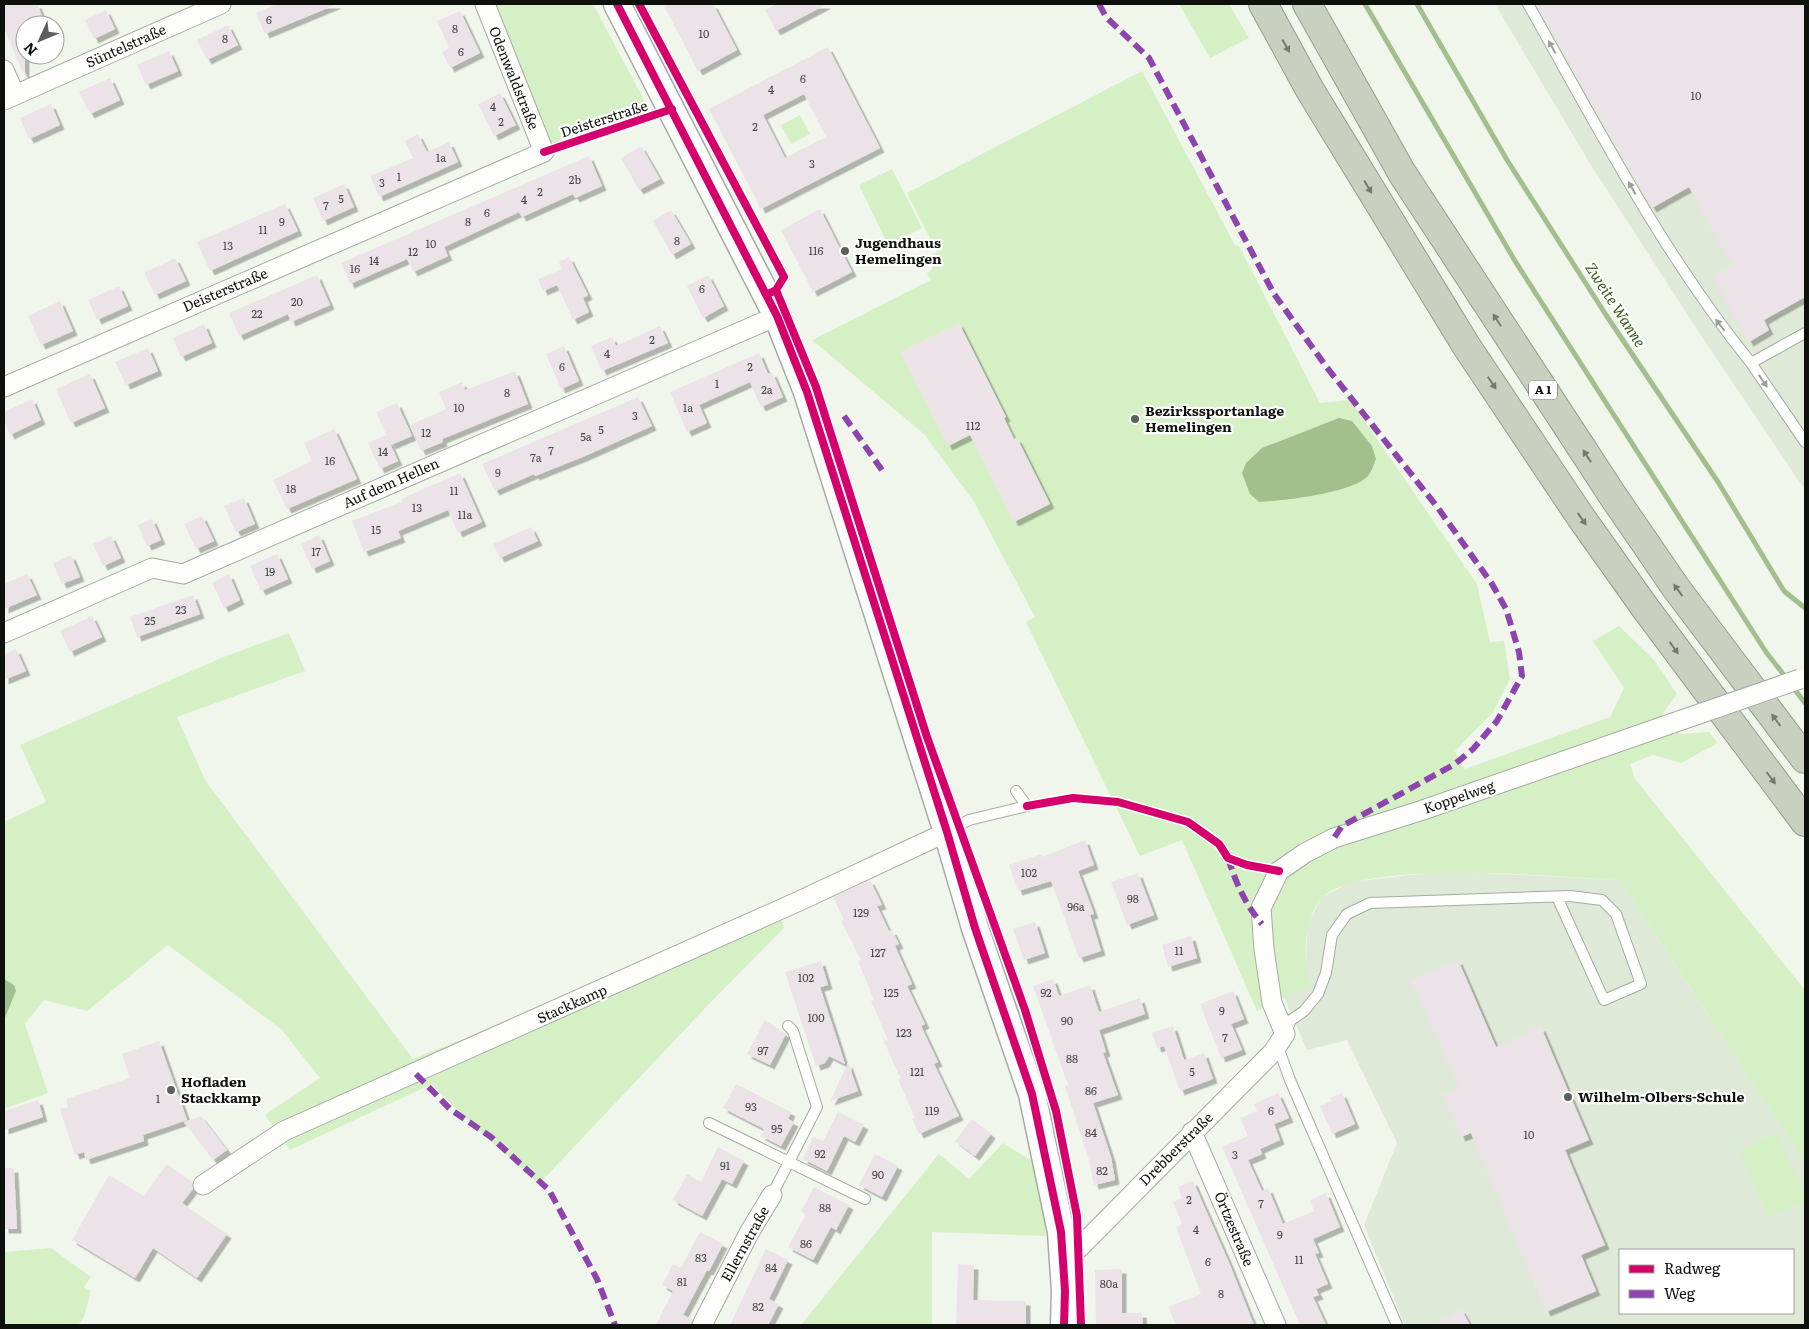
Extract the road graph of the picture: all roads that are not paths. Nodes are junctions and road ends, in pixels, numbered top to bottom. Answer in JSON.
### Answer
{"nodes":[{"id":1,"x":221,"y":4,"type":"edge"},
{"id":2,"x":485,"y":4,"type":"edge"},
{"id":3,"x":617,"y":4,"type":"edge"},
{"id":4,"x":1263,"y":4,"type":"edge"},
{"id":5,"x":1307,"y":4,"type":"edge"},
{"id":6,"x":1528,"y":4,"type":"edge"},
{"id":7,"x":4,"y":70,"type":"edge"},
{"id":8,"x":9,"y":98,"type":"edge"},
{"id":9,"x":544,"y":152,"type":"joint"},
{"id":10,"x":777,"y":316,"type":"junction"},
{"id":11,"x":1805,"y":333,"type":"edge"},
{"id":12,"x":1751,"y":363,"type":"junction"},
{"id":13,"x":4,"y":387,"type":"edge"},
{"id":14,"x":1805,"y":442,"type":"edge"},
{"id":15,"x":4,"y":633,"type":"edge"},
{"id":16,"x":1803,"y":678,"type":"edge"},
{"id":17,"x":1805,"y":759,"type":"edge"},
{"id":18,"x":1016,"y":791,"type":"dead end"},
{"id":19,"x":1805,"y":822,"type":"edge"},
{"id":20,"x":947,"y":832,"type":"junction"},
{"id":21,"x":1557,"y":897,"type":"junction"},
{"id":22,"x":788,"y":1026,"type":"dead end"},
{"id":23,"x":1281,"y":1040,"type":"junction"},
{"id":24,"x":709,"y":1122,"type":"dead end"},
{"id":25,"x":1192,"y":1132,"type":"junction"},
{"id":26,"x":790,"y":1163,"type":"junction"},
{"id":27,"x":203,"y":1185,"type":"dead end"},
{"id":28,"x":772,"y":1195,"type":"joint"},
{"id":29,"x":865,"y":1199,"type":"dead end"},
{"id":30,"x":1063,"y":1261,"type":"junction"},
{"id":31,"x":702,"y":1325,"type":"edge"},
{"id":32,"x":1064,"y":1325,"type":"edge"},
{"id":33,"x":1276,"y":1325,"type":"edge"},
{"id":34,"x":1397,"y":1325,"type":"edge"}],
"edges":[{"from":1,"to":8,"type":"street","name":"Süntelstraße"},
{"from":2,"to":9,"type":"street","name":"Odenwaldstraße"},
{"from":3,"to":10,"type":"main road"},
{"from":4,"to":19,"type":"highway","one_way":true},
{"from":17,"to":5,"type":"highway","number":"A 1","one_way":true},
{"from":12,"to":6,"type":"lane","one_way":true},
{"from":7,"to":8,"type":"street"},
{"from":9,"to":13,"type":"street","name":"Deisterstraße"},
{"from":10,"to":15,"type":"street","name":"Auf dem Hellen"},
{"from":10,"to":20,"type":"main road"},
{"from":11,"to":12,"type":"lane"},
{"from":12,"to":14,"type":"lane","one_way":true},
{"from":16,"to":23,"type":"street","name":"Koppelweg","bridge":true},
{"from":18,"to":20,"type":"lane"},
{"from":20,"to":27,"type":"street","name":"Stackkamp"},
{"from":20,"to":30,"type":"main road"},
{"from":21,"to":21,"type":"lane"},
{"from":21,"to":23,"type":"lane"},
{"from":22,"to":26,"type":"lane","name":"Ellernstraße"},
{"from":23,"to":25,"type":"street","name":"Drebberstraße"},
{"from":23,"to":34,"type":"lane"},
{"from":24,"to":26,"type":"lane"},
{"from":25,"to":30,"type":"street","name":"Drebberstraße"},
{"from":25,"to":33,"type":"street","name":"Örtzestraße"},
{"from":26,"to":28,"type":"lane","name":"Ellernstraße"},
{"from":26,"to":29,"type":"lane"},
{"from":28,"to":31,"type":"street","name":"Ellernstraße"},
{"from":30,"to":32,"type":"main road"}]}
